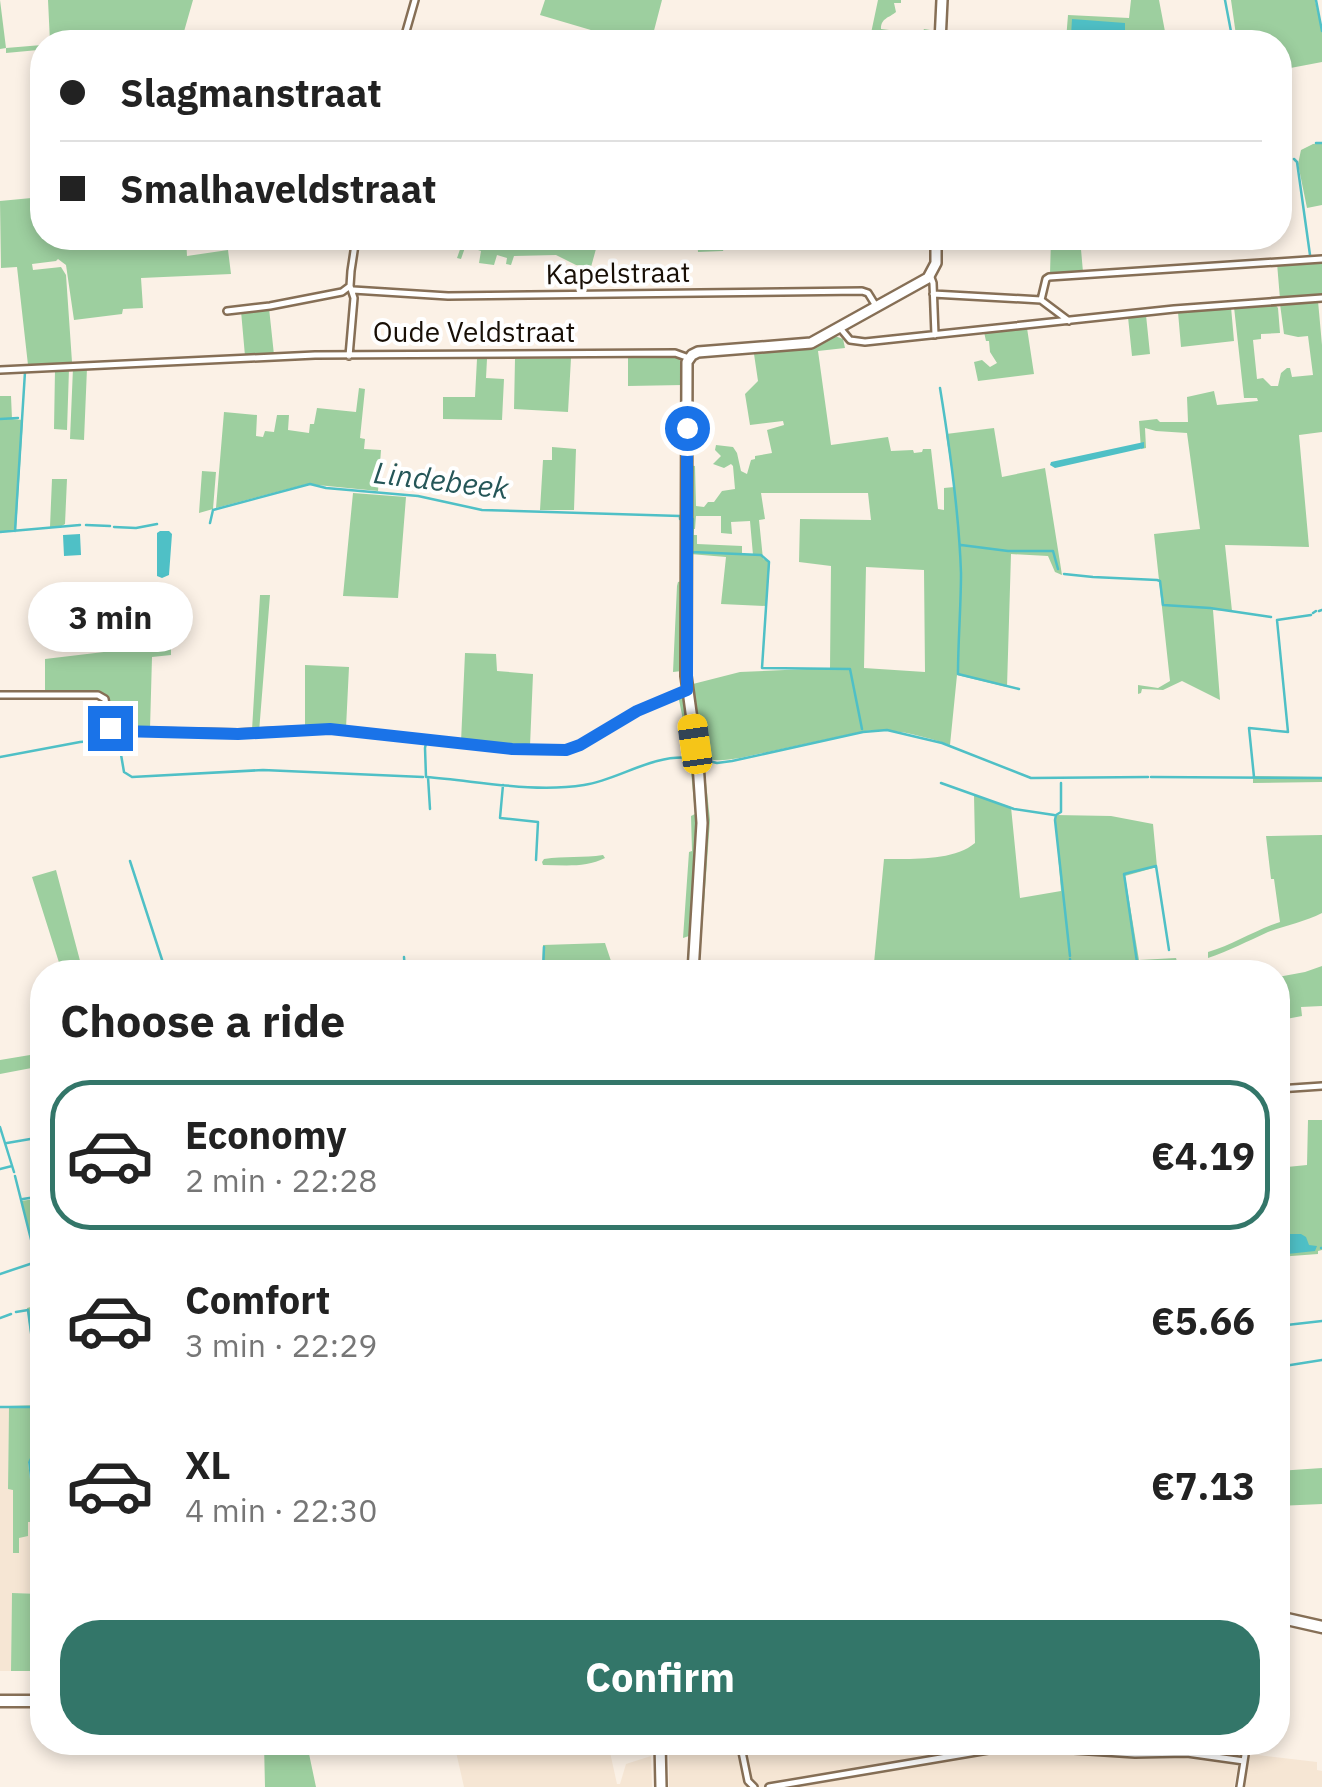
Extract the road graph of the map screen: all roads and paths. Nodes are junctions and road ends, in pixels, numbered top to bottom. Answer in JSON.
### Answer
{"nodes":[{"id":1,"x":415,"y":0,"type":"edge"},
{"id":2,"x":942,"y":0,"type":"edge"},
{"id":3,"x":406,"y":30,"type":"edge"},
{"id":4,"x":941,"y":30,"type":"edge"},
{"id":5,"x":355,"y":250,"type":"edge"},
{"id":6,"x":936,"y":250,"type":"edge"},
{"id":7,"x":1322,"y":259,"type":"edge"},
{"id":8,"x":930,"y":276,"type":"junction"},
{"id":9,"x":352,"y":288,"type":"junction"},
{"id":10,"x":933,"y":294,"type":"junction"},
{"id":11,"x":1322,"y":298,"type":"edge"},
{"id":12,"x":1041,"y":300,"type":"junction"},
{"id":13,"x":876,"y":306,"type":"junction"},
{"id":14,"x":227,"y":310,"type":"dead end"},
{"id":15,"x":1069,"y":321,"type":"junction"},
{"id":16,"x":840,"y":328,"type":"junction"},
{"id":17,"x":935,"y":335,"type":"junction"},
{"id":18,"x":350,"y":356,"type":"junction"},
{"id":19,"x":689,"y":358,"type":"junction"},
{"id":20,"x":0,"y":370,"type":"edge"},
{"id":21,"x":687,"y":690,"type":"junction"},
{"id":22,"x":0,"y":696,"type":"edge"},
{"id":23,"x":694,"y":960,"type":"edge"},
{"id":24,"x":1322,"y":1086,"type":"edge"},
{"id":25,"x":1290,"y":1088,"type":"edge"},
{"id":26,"x":1290,"y":1617,"type":"edge"},
{"id":27,"x":1322,"y":1624,"type":"edge"},
{"id":28,"x":0,"y":1701,"type":"edge"},
{"id":29,"x":30,"y":1701,"type":"edge"},
{"id":30,"x":658,"y":1755,"type":"edge"},
{"id":31,"x":743,"y":1755,"type":"edge"},
{"id":32,"x":950,"y":1755,"type":"edge"},
{"id":33,"x":1201,"y":1755,"type":"edge"},
{"id":34,"x":1245,"y":1755,"type":"edge"},
{"id":35,"x":1244,"y":1761,"type":"junction"},
{"id":36,"x":659,"y":1787,"type":"edge"},
{"id":37,"x":754,"y":1787,"type":"edge"},
{"id":38,"x":768,"y":1787,"type":"edge"},
{"id":39,"x":1240,"y":1787,"type":"edge"}],
"edges":[{"from":1,"to":3,"type":"street"},
{"from":2,"to":4,"type":"main road"},
{"from":5,"to":9,"type":"street"},
{"from":6,"to":8,"type":"main road"},
{"from":7,"to":12,"type":"street"},
{"from":8,"to":10,"type":"street"},
{"from":8,"to":13,"type":"main road","name":"Oude Veldstraat"},
{"from":9,"to":13,"type":"street","name":"Kapelstraat"},
{"from":9,"to":14,"type":"street","name":"Kapelstraat"},
{"from":9,"to":18,"type":"street"},
{"from":10,"to":12,"type":"street"},
{"from":10,"to":17,"type":"street"},
{"from":11,"to":15,"type":"street"},
{"from":12,"to":15,"type":"street"},
{"from":13,"to":16,"type":"main road","name":"Oude Veldstraat"},
{"from":15,"to":17,"type":"street"},
{"from":16,"to":17,"type":"street"},
{"from":16,"to":19,"type":"main road","name":"Oude Veldstraat"},
{"from":18,"to":19,"type":"street","name":"Oude Veldstraat"},
{"from":18,"to":20,"type":"street","name":"Oude Veldstraat"},
{"from":19,"to":21,"type":"main road"},
{"from":21,"to":22,"type":"street"},
{"from":21,"to":23,"type":"main road"},
{"from":24,"to":25,"type":"street"},
{"from":26,"to":27,"type":"main road"},
{"from":28,"to":29,"type":"main road"},
{"from":30,"to":36,"type":"main road"},
{"from":31,"to":37,"type":"street"},
{"from":32,"to":38,"type":"street"},
{"from":33,"to":35,"type":"street"},
{"from":34,"to":35,"type":"street"},
{"from":35,"to":39,"type":"street"}]}
